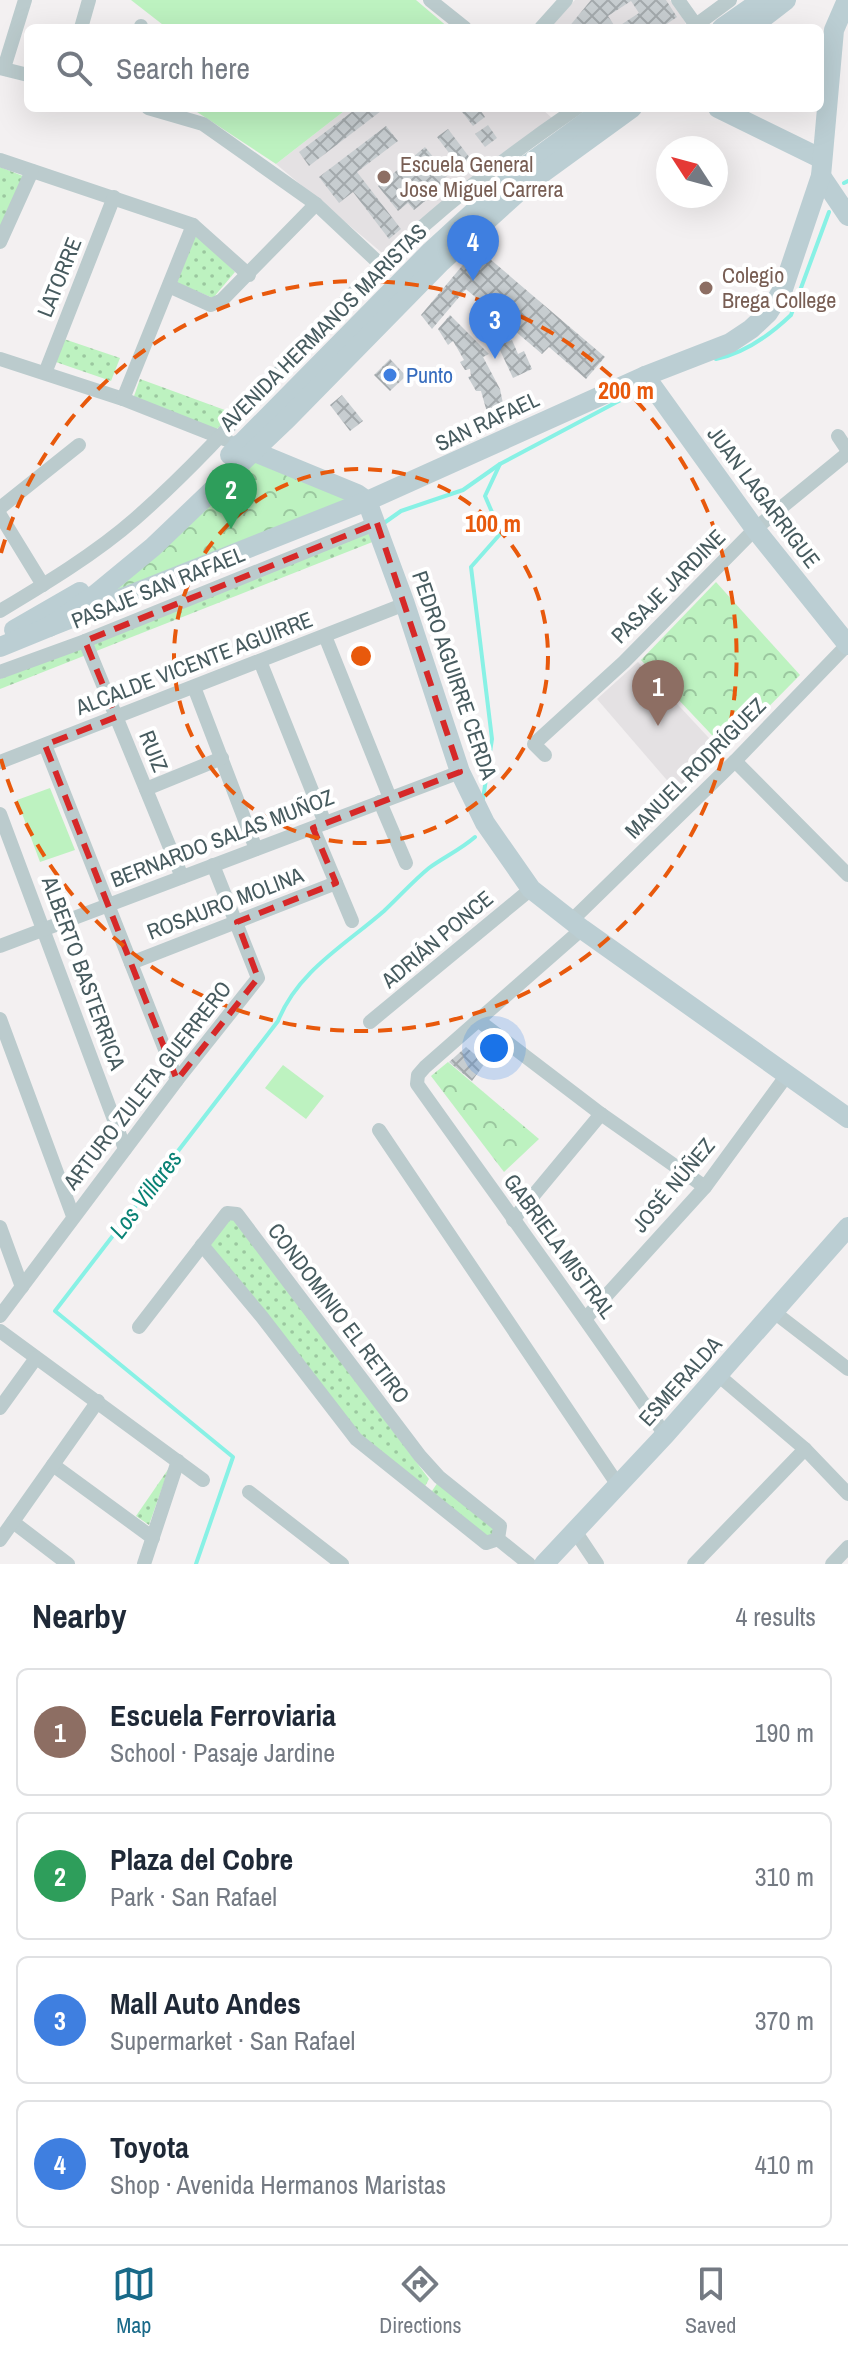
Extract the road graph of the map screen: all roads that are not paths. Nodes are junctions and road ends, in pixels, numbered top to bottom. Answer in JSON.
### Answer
{"nodes":[{"id":1,"x":25,"y":0,"type":"edge"},
{"id":2,"x":89,"y":0,"type":"edge"},
{"id":3,"x":430,"y":0,"type":"edge"},
{"id":4,"x":566,"y":0,"type":"edge"},
{"id":5,"x":678,"y":0,"type":"edge"},
{"id":6,"x":730,"y":0,"type":"edge"},
{"id":7,"x":762,"y":0,"type":"edge"},
{"id":8,"x":786,"y":0,"type":"edge"},
{"id":9,"x":847,"y":0,"type":"edge"},
{"id":10,"x":82,"y":24,"type":"edge"},
{"id":11,"x":460,"y":24,"type":"edge"},
{"id":12,"x":545,"y":24,"type":"edge"},
{"id":13,"x":694,"y":24,"type":"edge"},
{"id":14,"x":700,"y":24,"type":"edge"},
{"id":15,"x":728,"y":24,"type":"edge"},
{"id":16,"x":755,"y":24,"type":"edge"},
{"id":17,"x":2,"y":68,"type":"edge"},
{"id":18,"x":24,"y":74,"type":"edge"},
{"id":19,"x":176,"y":112,"type":"edge"},
{"id":20,"x":626,"y":112,"type":"edge"},
{"id":21,"x":725,"y":112,"type":"edge"},
{"id":22,"x":570,"y":114,"type":"edge"},
{"id":23,"x":0,"y":160,"type":"edge"},
{"id":24,"x":822,"y":168,"type":"junction"},
{"id":25,"x":32,"y":171,"type":"junction"},
{"id":26,"x":114,"y":197,"type":"junction"},
{"id":27,"x":316,"y":204,"type":"junction"},
{"id":28,"x":848,"y":216,"type":"edge"},
{"id":29,"x":193,"y":225,"type":"junction"},
{"id":30,"x":0,"y":240,"type":"edge"},
{"id":31,"x":381,"y":265,"type":"junction"},
{"id":32,"x":249,"y":275,"type":"junction"},
{"id":33,"x":169,"y":286,"type":"junction"},
{"id":34,"x":0,"y":359,"type":"edge"},
{"id":35,"x":45,"y":373,"type":"junction"},
{"id":36,"x":645,"y":376,"type":"junction"},
{"id":37,"x":123,"y":399,"type":"junction"},
{"id":38,"x":838,"y":436,"type":"dead end"},
{"id":39,"x":79,"y":445,"type":"dead end"},
{"id":40,"x":237,"y":445,"type":"junction"},
{"id":41,"x":848,"y":452,"type":"edge"},
{"id":42,"x":367,"y":501,"type":"junction"},
{"id":43,"x":0,"y":508,"type":"edge"},
{"id":44,"x":0,"y":515,"type":"edge"},
{"id":45,"x":377,"y":523,"type":"junction"},
{"id":46,"x":755,"y":529,"type":"junction"},
{"id":47,"x":6,"y":540,"type":"edge"},
{"id":48,"x":43,"y":585,"type":"junction"},
{"id":49,"x":405,"y":604,"type":"junction"},
{"id":50,"x":0,"y":611,"type":"edge"},
{"id":51,"x":49,"y":627,"type":"junction"},
{"id":52,"x":325,"y":636,"type":"junction"},
{"id":53,"x":0,"y":639,"type":"edge"},
{"id":54,"x":85,"y":641,"type":"junction"},
{"id":55,"x":848,"y":645,"type":"edge"},
{"id":56,"x":0,"y":647,"type":"edge"},
{"id":57,"x":260,"y":661,"type":"junction"},
{"id":58,"x":0,"y":672,"type":"edge"},
{"id":59,"x":194,"y":687,"type":"junction"},
{"id":60,"x":116,"y":717,"type":"junction"},
{"id":61,"x":45,"y":745,"type":"junction"},
{"id":62,"x":545,"y":755,"type":"dead end"},
{"id":63,"x":222,"y":758,"type":"junction"},
{"id":64,"x":735,"y":761,"type":"junction"},
{"id":65,"x":0,"y":762,"type":"edge"},
{"id":66,"x":460,"y":772,"type":"junction"},
{"id":67,"x":146,"y":789,"type":"junction"},
{"id":68,"x":385,"y":800,"type":"junction"},
{"id":69,"x":0,"y":814,"type":"edge"},
{"id":70,"x":319,"y":825,"type":"junction"},
{"id":71,"x":256,"y":849,"type":"junction"},
{"id":72,"x":406,"y":863,"type":"dead end"},
{"id":73,"x":213,"y":865,"type":"junction"},
{"id":74,"x":848,"y":875,"type":"edge"},
{"id":75,"x":182,"y":877,"type":"junction"},
{"id":76,"x":336,"y":883,"type":"junction"},
{"id":77,"x":531,"y":889,"type":"junction"},
{"id":78,"x":108,"y":905,"type":"junction"},
{"id":79,"x":352,"y":921,"type":"dead end"},
{"id":80,"x":237,"y":922,"type":"junction"},
{"id":81,"x":577,"y":925,"type":"junction"},
{"id":82,"x":45,"y":929,"type":"junction"},
{"id":83,"x":0,"y":946,"type":"edge"},
{"id":84,"x":131,"y":963,"type":"junction"},
{"id":85,"x":0,"y":1019,"type":"edge"},
{"id":86,"x":479,"y":1021,"type":"junction"},
{"id":87,"x":370,"y":1022,"type":"dead end"},
{"id":88,"x":787,"y":1075,"type":"junction"},
{"id":89,"x":177,"y":1080,"type":"junction"},
{"id":90,"x":417,"y":1084,"type":"joint"},
{"id":91,"x":601,"y":1114,"type":"junction"},
{"id":92,"x":848,"y":1118,"type":"edge"},
{"id":93,"x":379,"y":1130,"type":"dead end"},
{"id":94,"x":125,"y":1149,"type":"junction"},
{"id":95,"x":705,"y":1187,"type":"junction"},
{"id":96,"x":73,"y":1216,"type":"junction"},
{"id":97,"x":513,"y":1220,"type":"junction"},
{"id":98,"x":0,"y":1227,"type":"edge"},
{"id":99,"x":848,"y":1227,"type":"edge"},
{"id":100,"x":202,"y":1245,"type":"junction"},
{"id":101,"x":22,"y":1287,"type":"junction"},
{"id":102,"x":774,"y":1312,"type":"junction"},
{"id":103,"x":0,"y":1316,"type":"edge"},
{"id":104,"x":586,"y":1318,"type":"junction"},
{"id":105,"x":139,"y":1327,"type":"dead end"},
{"id":106,"x":0,"y":1331,"type":"edge"},
{"id":107,"x":36,"y":1358,"type":"junction"},
{"id":108,"x":848,"y":1369,"type":"edge"},
{"id":109,"x":718,"y":1375,"type":"junction"},
{"id":110,"x":98,"y":1401,"type":"junction"},
{"id":111,"x":0,"y":1408,"type":"edge"},
{"id":112,"x":665,"y":1435,"type":"junction"},
{"id":113,"x":805,"y":1449,"type":"junction"},
{"id":114,"x":178,"y":1461,"type":"junction"},
{"id":115,"x":53,"y":1465,"type":"junction"},
{"id":116,"x":439,"y":1477,"type":"junction"},
{"id":117,"x":203,"y":1480,"type":"dead end"},
{"id":118,"x":618,"y":1485,"type":"junction"},
{"id":119,"x":249,"y":1492,"type":"dead end"},
{"id":120,"x":848,"y":1494,"type":"edge"},
{"id":121,"x":425,"y":1495,"type":"junction"},
{"id":122,"x":13,"y":1522,"type":"junction"},
{"id":123,"x":575,"y":1531,"type":"junction"},
{"id":124,"x":153,"y":1538,"type":"junction"},
{"id":125,"x":498,"y":1539,"type":"junction"},
{"id":126,"x":0,"y":1540,"type":"edge"},
{"id":127,"x":848,"y":1547,"type":"edge"},
{"id":128,"x":68,"y":1564,"type":"edge"},
{"id":129,"x":144,"y":1564,"type":"edge"},
{"id":130,"x":342,"y":1564,"type":"edge"},
{"id":131,"x":529,"y":1564,"type":"edge"},
{"id":132,"x":544,"y":1564,"type":"edge"},
{"id":133,"x":597,"y":1564,"type":"edge"},
{"id":134,"x":694,"y":1564,"type":"edge"},
{"id":135,"x":832,"y":1564,"type":"edge"}],
"edges":[{"from":1,"to":17,"type":"street"},
{"from":2,"to":10,"type":"street"},
{"from":3,"to":11,"type":"street"},
{"from":4,"to":12,"type":"street"},
{"from":5,"to":13,"type":"street"},
{"from":6,"to":14,"type":"street"},
{"from":7,"to":15,"type":"street"},
{"from":8,"to":16,"type":"street"},
{"from":9,"to":24,"type":"street","name":"SAN RAFAEL"},
{"from":17,"to":18,"type":"street"},
{"from":19,"to":27,"type":"street"},
{"from":20,"to":40,"type":"street","name":"AVENIDA HERMANOS MARISTAS"},
{"from":21,"to":24,"type":"street"},
{"from":22,"to":31,"type":"street"},
{"from":22,"to":40,"type":"street","name":"AVENIDA HERMANOS MARISTAS"},
{"from":23,"to":25,"type":"street"},
{"from":24,"to":28,"type":"street"},
{"from":24,"to":36,"type":"street","name":"SAN RAFAEL"},
{"from":25,"to":26,"type":"street"},
{"from":25,"to":30,"type":"street"},
{"from":26,"to":29,"type":"street"},
{"from":26,"to":35,"type":"street","name":"LATORRE"},
{"from":27,"to":31,"type":"street"},
{"from":27,"to":32,"type":"street"},
{"from":29,"to":32,"type":"street"},
{"from":29,"to":33,"type":"street"},
{"from":31,"to":40,"type":"street"},
{"from":32,"to":33,"type":"street"},
{"from":33,"to":37,"type":"street"},
{"from":34,"to":35,"type":"street"},
{"from":35,"to":37,"type":"street"},
{"from":36,"to":42,"type":"street","name":"SAN RAFAEL"},
{"from":36,"to":46,"type":"street","name":"JUAN LAGARRIGUE"},
{"from":37,"to":40,"type":"street"},
{"from":38,"to":41,"type":"street","name":"PASAJE JARDINE"},
{"from":39,"to":43,"type":"street"},
{"from":40,"to":42,"type":"street"},
{"from":40,"to":48,"type":"street"},
{"from":40,"to":51,"type":"street","name":"AVENIDA HERMANOS MARISTAS"},
{"from":40,"to":53,"type":"street","name":"AVENIDA HERMANOS MARISTAS"},
{"from":41,"to":46,"type":"street","name":"PASAJE JARDINE"},
{"from":42,"to":45,"type":"street","name":"PEDRO AGUIRRE CERDA"},
{"from":42,"to":51,"type":"street","name":"SAN RAFAEL"},
{"from":44,"to":47,"type":"street"},
{"from":45,"to":49,"type":"street","name":"PEDRO AGUIRRE CERDA"},
{"from":45,"to":54,"type":"street","name":"PASAJE SAN RAFAEL"},
{"from":46,"to":55,"type":"street","name":"JUAN LAGARRIGUE"},
{"from":46,"to":62,"type":"street","name":"PASAJE JARDINE"},
{"from":47,"to":48,"type":"street"},
{"from":48,"to":50,"type":"street"},
{"from":49,"to":52,"type":"street","name":"ALCALDE VICENTE AGUIRRE"},
{"from":49,"to":66,"type":"street","name":"PEDRO AGUIRRE CERDA"},
{"from":51,"to":56,"type":"street","name":"AVENIDA HERMANOS MARISTAS"},
{"from":52,"to":57,"type":"street","name":"ALCALDE VICENTE AGUIRRE"},
{"from":52,"to":68,"type":"street"},
{"from":54,"to":58,"type":"street","name":"PASAJE SAN RAFAEL"},
{"from":54,"to":60,"type":"street","name":"RUIZ"},
{"from":55,"to":64,"type":"street","name":"MANUEL RODRÍGUEZ"},
{"from":57,"to":59,"type":"street","name":"ALCALDE VICENTE AGUIRRE"},
{"from":57,"to":70,"type":"street"},
{"from":59,"to":60,"type":"street","name":"ALCALDE VICENTE AGUIRRE"},
{"from":59,"to":63,"type":"street"},
{"from":60,"to":61,"type":"street","name":"ALCALDE VICENTE AGUIRRE"},
{"from":60,"to":67,"type":"street","name":"RUIZ"},
{"from":61,"to":65,"type":"street","name":"ALCALDE VICENTE AGUIRRE"},
{"from":61,"to":78,"type":"street"},
{"from":63,"to":67,"type":"street"},
{"from":63,"to":71,"type":"street"},
{"from":64,"to":74,"type":"street"},
{"from":64,"to":81,"type":"street","name":"MANUEL RODRÍGUEZ"},
{"from":66,"to":68,"type":"street","name":"BERNARDO SALAS MUÑOZ"},
{"from":66,"to":77,"type":"street","name":"PEDRO AGUIRRE CERDA"},
{"from":67,"to":75,"type":"street","name":"RUIZ"},
{"from":68,"to":70,"type":"street","name":"BERNARDO SALAS MUÑOZ"},
{"from":68,"to":72,"type":"street"},
{"from":69,"to":82,"type":"street","name":"ALBERTO BASTERRICA"},
{"from":70,"to":71,"type":"street","name":"BERNARDO SALAS MUÑOZ"},
{"from":70,"to":76,"type":"street"},
{"from":71,"to":73,"type":"street","name":"BERNARDO SALAS MUÑOZ"},
{"from":73,"to":75,"type":"street","name":"BERNARDO SALAS MUÑOZ"},
{"from":73,"to":80,"type":"street","name":"ARTURO ZULETA GUERRERO"},
{"from":75,"to":78,"type":"street","name":"BERNARDO SALAS MUÑOZ"},
{"from":76,"to":79,"type":"street"},
{"from":76,"to":80,"type":"street","name":"ROSAURO MOLINA"},
{"from":77,"to":81,"type":"street","name":"PEDRO AGUIRRE CERDA"},
{"from":77,"to":87,"type":"street","name":"ADRIÁN PONCE"},
{"from":78,"to":82,"type":"street","name":"BERNARDO SALAS MUÑOZ"},
{"from":78,"to":84,"type":"street"},
{"from":80,"to":84,"type":"street","name":"ROSAURO MOLINA"},
{"from":80,"to":89,"type":"street","name":"ARTURO ZULETA GUERRERO"},
{"from":81,"to":86,"type":"street","name":"MANUEL RODRÍGUEZ"},
{"from":81,"to":88,"type":"street","name":"PEDRO AGUIRRE CERDA"},
{"from":82,"to":83,"type":"street","name":"BERNARDO SALAS MUÑOZ"},
{"from":82,"to":94,"type":"street","name":"ALBERTO BASTERRICA"},
{"from":84,"to":89,"type":"street"},
{"from":85,"to":96,"type":"street"},
{"from":86,"to":90,"type":"street","name":"MANUEL RODRÍGUEZ"},
{"from":86,"to":91,"type":"street"},
{"from":88,"to":92,"type":"street","name":"PEDRO AGUIRRE CERDA"},
{"from":88,"to":95,"type":"street","name":"JOSÉ NÚÑEZ"},
{"from":89,"to":94,"type":"street","name":"ARTURO ZULETA GUERRERO"},
{"from":90,"to":97,"type":"street","name":"GABRIELA MISTRAL"},
{"from":91,"to":95,"type":"street"},
{"from":91,"to":97,"type":"street"},
{"from":93,"to":118,"type":"street"},
{"from":94,"to":96,"type":"street","name":"ARTURO ZULETA GUERRERO"},
{"from":95,"to":104,"type":"street","name":"JOSÉ NÚÑEZ"},
{"from":96,"to":101,"type":"street","name":"ARTURO ZULETA GUERRERO"},
{"from":97,"to":104,"type":"street","name":"GABRIELA MISTRAL"},
{"from":98,"to":101,"type":"street"},
{"from":99,"to":102,"type":"street","name":"ESMERALDA"},
{"from":100,"to":105,"type":"street","name":"CONDOMINIO EL RETIRO"},
{"from":100,"to":116,"type":"street","name":"CONDOMINIO EL RETIRO"},
{"from":100,"to":121,"type":"street","name":"CONDOMINIO EL RETIRO"},
{"from":101,"to":103,"type":"street","name":"ARTURO ZULETA GUERRERO"},
{"from":102,"to":108,"type":"street"},
{"from":102,"to":109,"type":"street","name":"ESMERALDA"},
{"from":104,"to":112,"type":"street","name":"GABRIELA MISTRAL"},
{"from":106,"to":107,"type":"street"},
{"from":107,"to":110,"type":"street"},
{"from":107,"to":111,"type":"street"},
{"from":109,"to":112,"type":"street","name":"ESMERALDA"},
{"from":109,"to":113,"type":"street"},
{"from":110,"to":114,"type":"street"},
{"from":110,"to":115,"type":"street"},
{"from":112,"to":118,"type":"street","name":"ESMERALDA"},
{"from":113,"to":120,"type":"street"},
{"from":113,"to":134,"type":"street"},
{"from":114,"to":117,"type":"street"},
{"from":114,"to":124,"type":"street"},
{"from":115,"to":122,"type":"street"},
{"from":115,"to":124,"type":"street"},
{"from":116,"to":121,"type":"street"},
{"from":116,"to":125,"type":"street","name":"CONDOMINIO EL RETIRO"},
{"from":118,"to":123,"type":"street","name":"ESMERALDA"},
{"from":119,"to":130,"type":"street"},
{"from":121,"to":125,"type":"street","name":"CONDOMINIO EL RETIRO"},
{"from":122,"to":126,"type":"street"},
{"from":122,"to":128,"type":"street"},
{"from":123,"to":132,"type":"street","name":"ESMERALDA"},
{"from":123,"to":133,"type":"street"},
{"from":124,"to":129,"type":"street"},
{"from":125,"to":131,"type":"street","name":"CONDOMINIO EL RETIRO"},
{"from":127,"to":135,"type":"street"}]}
